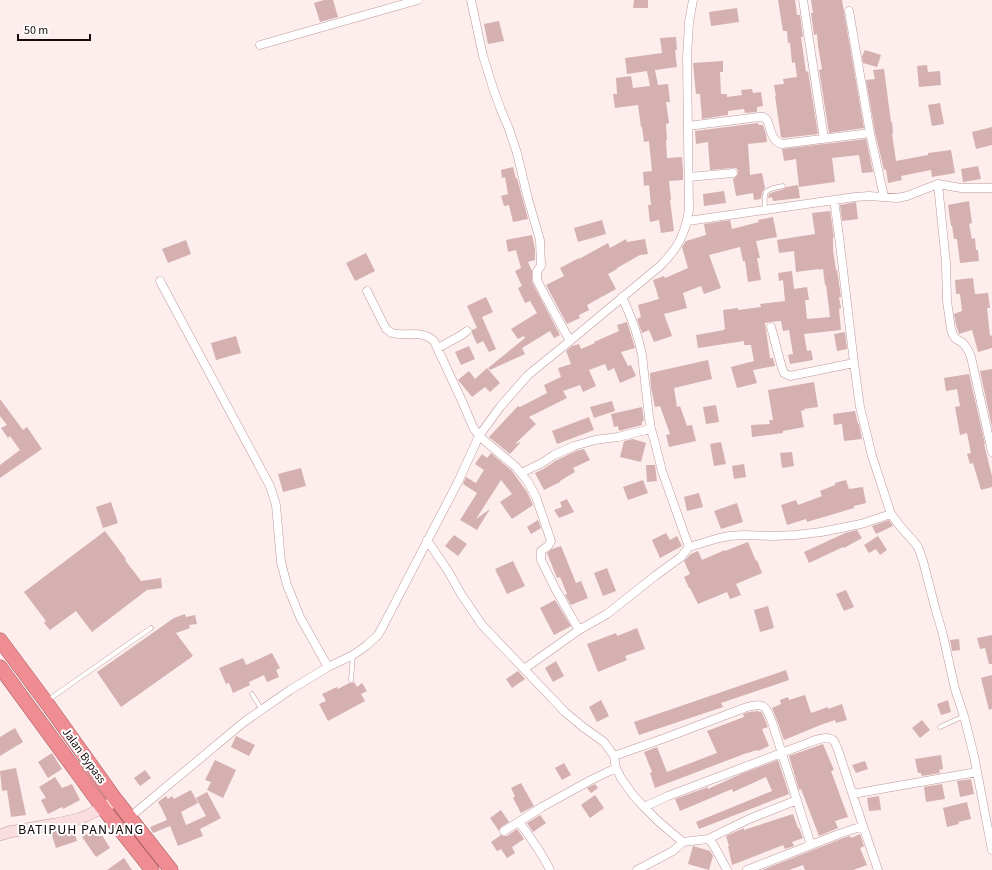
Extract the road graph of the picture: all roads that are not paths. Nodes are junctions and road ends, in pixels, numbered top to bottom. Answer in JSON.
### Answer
{"nodes":[{"id":1,"x":418,"y":0,"type":"edge"},
{"id":2,"x":471,"y":0,"type":"edge"},
{"id":3,"x":693,"y":0,"type":"edge"},
{"id":4,"x":802,"y":0,"type":"edge"},
{"id":5,"x":849,"y":11,"type":"dead end"},
{"id":6,"x":260,"y":45,"type":"dead end"},
{"id":7,"x":688,"y":126,"type":"junction"},
{"id":8,"x":870,"y":133,"type":"junction"},
{"id":9,"x":824,"y":139,"type":"junction"},
{"id":10,"x":733,"y":173,"type":"dead end"},
{"id":11,"x":689,"y":177,"type":"junction"},
{"id":12,"x":938,"y":184,"type":"junction"},
{"id":13,"x":783,"y":186,"type":"dead end"},
{"id":14,"x":992,"y":188,"type":"edge"},
{"id":15,"x":884,"y":197,"type":"junction"},
{"id":16,"x":834,"y":200,"type":"junction"},
{"id":17,"x":765,"y":210,"type":"junction"},
{"id":18,"x":688,"y":221,"type":"junction"},
{"id":19,"x":160,"y":281,"type":"dead end"},
{"id":20,"x":367,"y":291,"type":"dead end"},
{"id":21,"x":622,"y":297,"type":"junction"},
{"id":22,"x":771,"y":327,"type":"dead end"},
{"id":23,"x":467,"y":331,"type":"dead end"},
{"id":24,"x":570,"y":341,"type":"junction"},
{"id":25,"x":438,"y":348,"type":"junction"},
{"id":26,"x":854,"y":363,"type":"junction"},
{"id":27,"x":651,"y":429,"type":"junction"},
{"id":28,"x":479,"y":436,"type":"junction"},
{"id":29,"x":992,"y":452,"type":"edge"},
{"id":30,"x":521,"y":473,"type":"junction"},
{"id":31,"x":891,"y":514,"type":"junction"},
{"id":32,"x":427,"y":540,"type":"junction"},
{"id":33,"x":689,"y":547,"type":"junction"},
{"id":34,"x":150,"y":628,"type":"dead end"},
{"id":35,"x":579,"y":630,"type":"junction"},
{"id":36,"x":0,"y":640,"type":"edge"},
{"id":37,"x":353,"y":655,"type":"junction"},
{"id":38,"x":328,"y":667,"type":"junction"},
{"id":39,"x":524,"y":669,"type":"junction"},
{"id":40,"x":2,"y":672,"type":"edge"},
{"id":41,"x":351,"y":680,"type":"dead end"},
{"id":42,"x":252,"y":694,"type":"dead end"},
{"id":43,"x":46,"y":702,"type":"junction"},
{"id":44,"x":262,"y":710,"type":"junction"},
{"id":45,"x":964,"y":716,"type":"junction"},
{"id":46,"x":940,"y":727,"type":"dead end"},
{"id":47,"x":781,"y":753,"type":"junction"},
{"id":48,"x":614,"y":756,"type":"junction"},
{"id":49,"x":616,"y":768,"type":"junction"},
{"id":50,"x":977,"y":772,"type":"junction"},
{"id":51,"x":853,"y":794,"type":"junction"},
{"id":52,"x":116,"y":800,"type":"junction"},
{"id":53,"x":797,"y":800,"type":"junction"},
{"id":54,"x":644,"y":807,"type":"junction"},
{"id":55,"x":103,"y":808,"type":"junction"},
{"id":56,"x":130,"y":817,"type":"junction"},
{"id":57,"x":519,"y":822,"type":"junction"},
{"id":58,"x":863,"y":826,"type":"junction"},
{"id":59,"x":504,"y":831,"type":"dead end"},
{"id":60,"x":0,"y":835,"type":"edge"},
{"id":61,"x":708,"y":839,"type":"junction"},
{"id":62,"x":683,"y":842,"type":"junction"},
{"id":63,"x":811,"y":845,"type":"junction"},
{"id":64,"x":992,"y":850,"type":"edge"},
{"id":65,"x":875,"y":869,"type":"edge"},
{"id":66,"x":152,"y":870,"type":"edge"},
{"id":67,"x":171,"y":870,"type":"edge"},
{"id":68,"x":550,"y":870,"type":"edge"},
{"id":69,"x":637,"y":870,"type":"edge"},
{"id":70,"x":727,"y":870,"type":"edge"},
{"id":71,"x":747,"y":870,"type":"edge"}],
"edges":[{"from":1,"to":6,"type":"street"},
{"from":2,"to":24,"type":"street"},
{"from":3,"to":7,"type":"street"},
{"from":4,"to":9,"type":"street"},
{"from":5,"to":8,"type":"street"},
{"from":7,"to":9,"type":"street"},
{"from":7,"to":11,"type":"street"},
{"from":8,"to":9,"type":"street"},
{"from":8,"to":15,"type":"street"},
{"from":10,"to":11,"type":"street"},
{"from":11,"to":18,"type":"street"},
{"from":12,"to":14,"type":"street"},
{"from":12,"to":15,"type":"street"},
{"from":12,"to":29,"type":"street"},
{"from":13,"to":17,"type":"lane"},
{"from":15,"to":16,"type":"street"},
{"from":16,"to":17,"type":"street"},
{"from":16,"to":26,"type":"street"},
{"from":17,"to":18,"type":"street"},
{"from":18,"to":21,"type":"street"},
{"from":19,"to":38,"type":"street"},
{"from":20,"to":25,"type":"street"},
{"from":21,"to":24,"type":"street"},
{"from":21,"to":27,"type":"street"},
{"from":22,"to":26,"type":"street"},
{"from":23,"to":25,"type":"street"},
{"from":24,"to":28,"type":"street"},
{"from":25,"to":28,"type":"street"},
{"from":26,"to":31,"type":"street"},
{"from":27,"to":30,"type":"street"},
{"from":27,"to":33,"type":"street"},
{"from":28,"to":30,"type":"street"},
{"from":28,"to":32,"type":"street"},
{"from":30,"to":35,"type":"street"},
{"from":31,"to":33,"type":"street"},
{"from":31,"to":45,"type":"street"},
{"from":32,"to":37,"type":"street"},
{"from":32,"to":39,"type":"street"},
{"from":33,"to":35,"type":"street"},
{"from":34,"to":43,"type":"lane"},
{"from":35,"to":39,"type":"street"},
{"from":36,"to":43,"type":"highway","name":"Jalan Bypass"},
{"from":37,"to":38,"type":"street"},
{"from":37,"to":41,"type":"lane"},
{"from":38,"to":44,"type":"street"},
{"from":39,"to":48,"type":"street"},
{"from":40,"to":55,"type":"highway","name":"Jalan Bypass"},
{"from":42,"to":44,"type":"lane"},
{"from":43,"to":52,"type":"highway","name":"Jalan Bypass"},
{"from":44,"to":56,"type":"street"},
{"from":45,"to":46,"type":"lane"},
{"from":45,"to":50,"type":"street"},
{"from":47,"to":48,"type":"street"},
{"from":47,"to":51,"type":"street"},
{"from":47,"to":53,"type":"street"},
{"from":47,"to":54,"type":"street"},
{"from":48,"to":49,"type":"street"},
{"from":49,"to":54,"type":"street"},
{"from":49,"to":57,"type":"street"},
{"from":50,"to":51,"type":"street"},
{"from":50,"to":64,"type":"street"},
{"from":51,"to":58,"type":"street"},
{"from":52,"to":55,"type":"street"},
{"from":52,"to":56,"type":"highway","name":"Jalan Bypass"},
{"from":53,"to":61,"type":"street"},
{"from":53,"to":63,"type":"street"},
{"from":54,"to":62,"type":"street"},
{"from":55,"to":60,"type":"street"},
{"from":55,"to":66,"type":"highway","name":"Jalan Bypass"},
{"from":56,"to":67,"type":"highway","name":"Jalan Bypass"},
{"from":57,"to":59,"type":"street"},
{"from":57,"to":68,"type":"street"},
{"from":58,"to":63,"type":"street"},
{"from":58,"to":65,"type":"street"},
{"from":61,"to":62,"type":"street"},
{"from":61,"to":70,"type":"street"},
{"from":62,"to":69,"type":"street"},
{"from":63,"to":71,"type":"street"}]}
